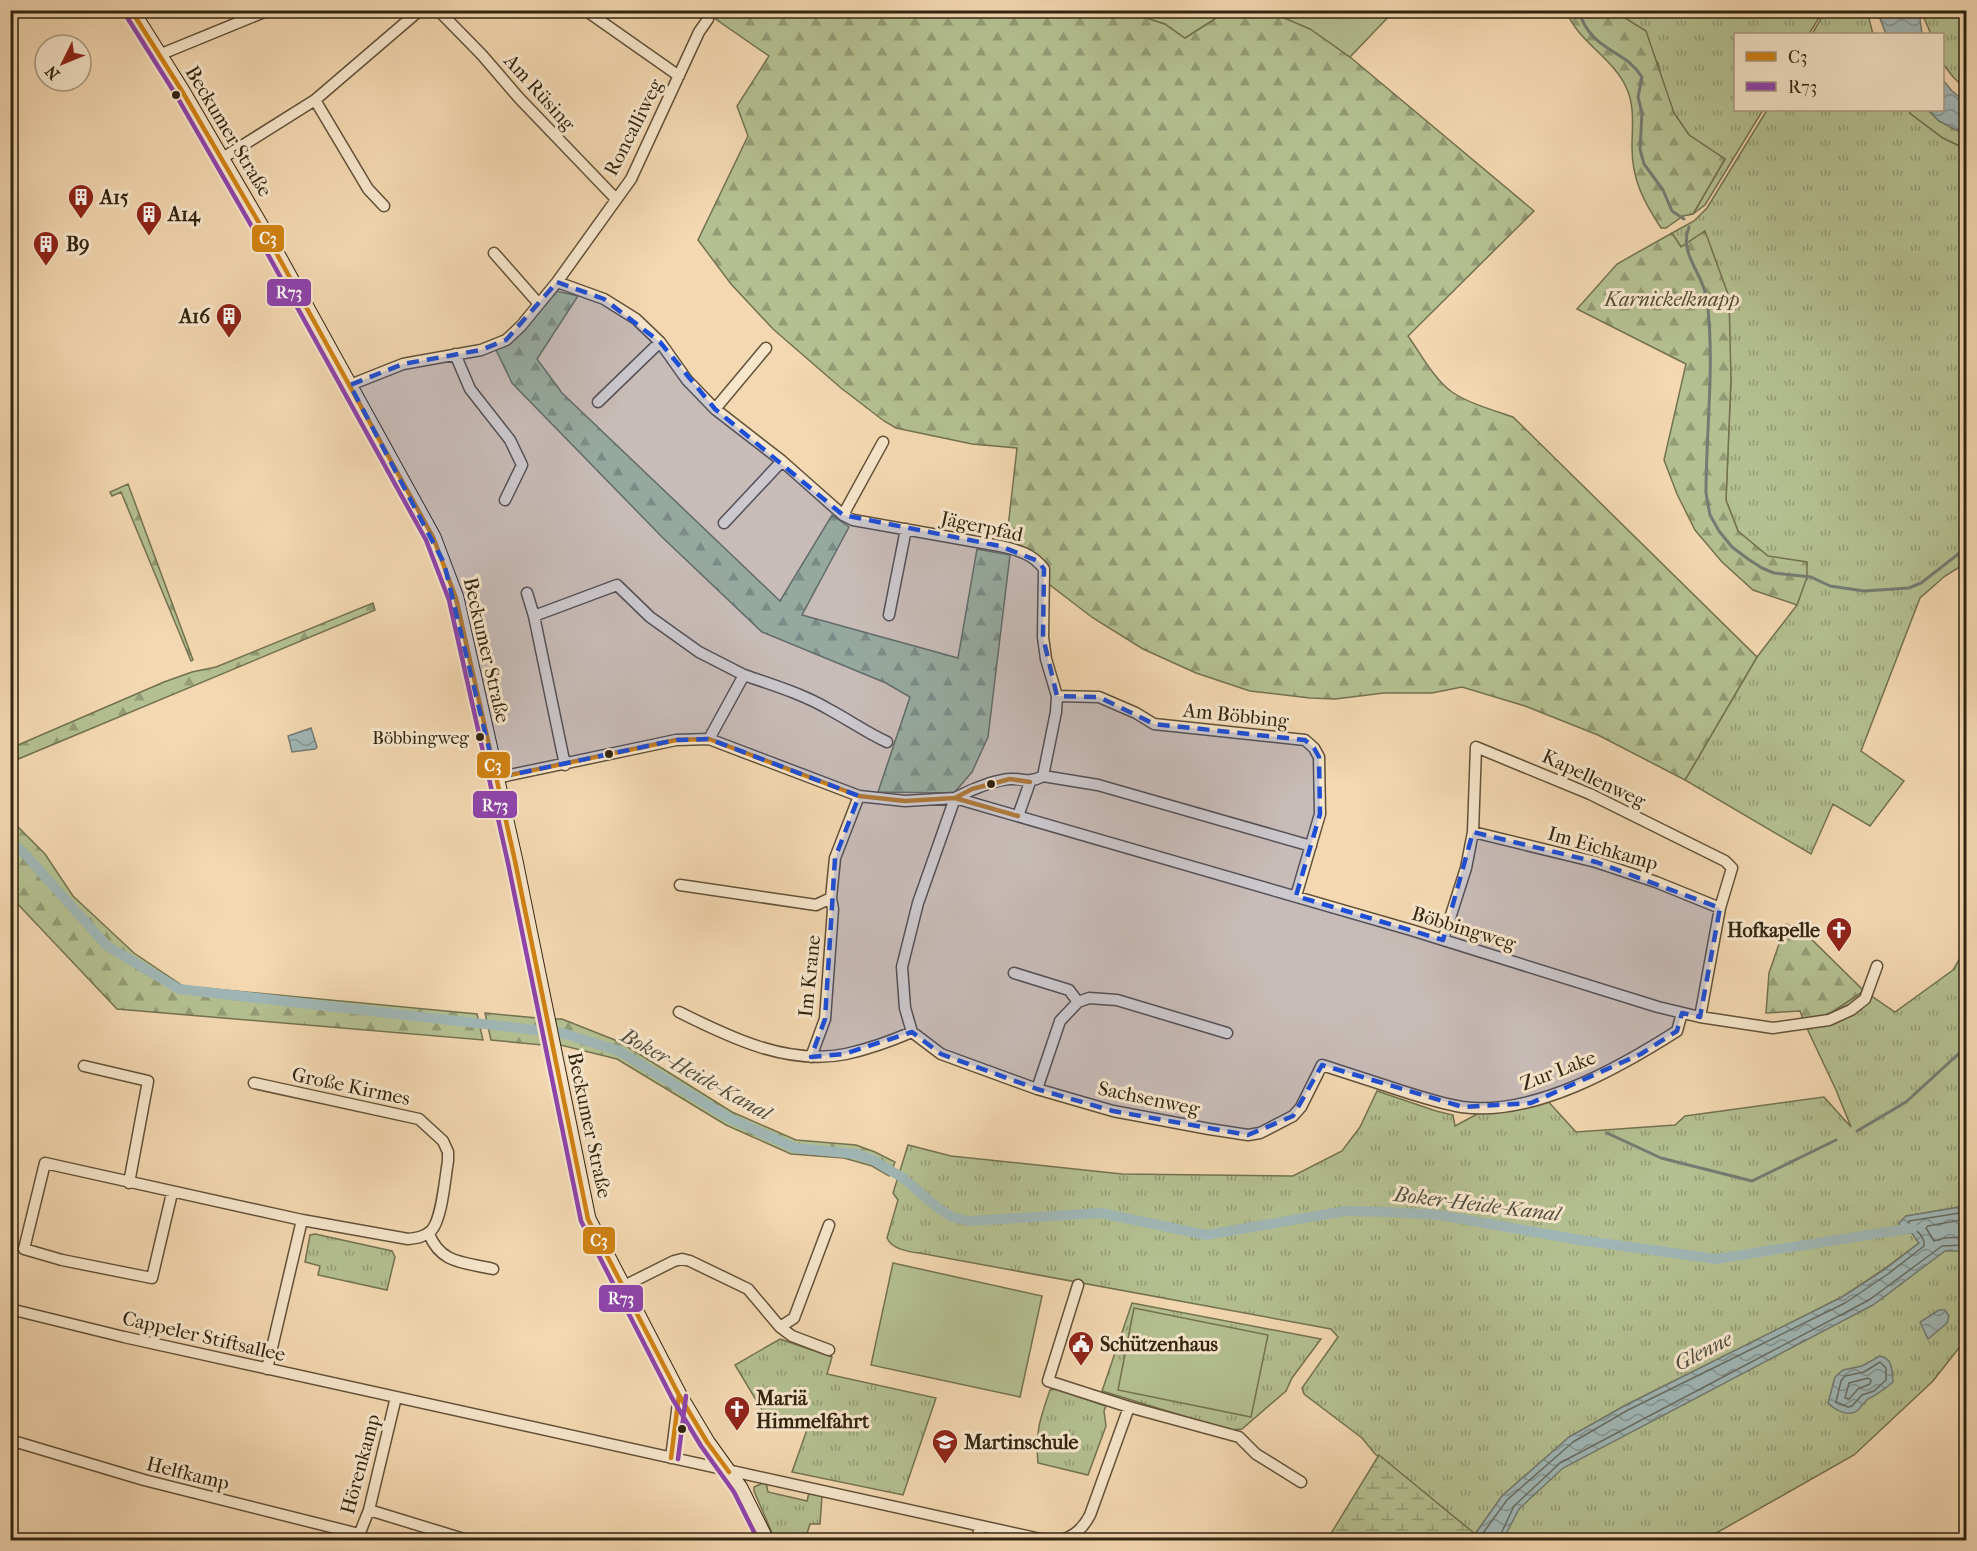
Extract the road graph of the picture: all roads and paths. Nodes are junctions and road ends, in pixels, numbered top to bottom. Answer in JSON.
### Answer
{"nodes":[{"id":1,"x":132,"y":10,"type":"edge"},
{"id":2,"x":269,"y":10,"type":"edge"},
{"id":3,"x":420,"y":10,"type":"edge"},
{"id":4,"x":438,"y":10,"type":"edge"},
{"id":5,"x":585,"y":10,"type":"edge"},
{"id":6,"x":708,"y":19,"type":"dead end"},
{"id":7,"x":159,"y":55,"type":"junction"},
{"id":8,"x":679,"y":76,"type":"junction"},
{"id":9,"x":315,"y":100,"type":"junction"},
{"id":10,"x":221,"y":159,"type":"junction"},
{"id":11,"x":615,"y":198,"type":"junction"},
{"id":12,"x":384,"y":206,"type":"dead end"},
{"id":13,"x":494,"y":253,"type":"dead end"},
{"id":14,"x":557,"y":282,"type":"junction"},
{"id":15,"x":539,"y":304,"type":"junction"},
{"id":16,"x":660,"y":342,"type":"junction"},
{"id":17,"x":766,"y":348,"type":"dead end"},
{"id":18,"x":455,"y":354,"type":"junction"},
{"id":19,"x":350,"y":385,"type":"junction"},
{"id":20,"x":598,"y":402,"type":"dead end"},
{"id":21,"x":715,"y":409,"type":"junction"},
{"id":22,"x":883,"y":442,"type":"dead end"},
{"id":23,"x":782,"y":461,"type":"junction"},
{"id":24,"x":505,"y":500,"type":"dead end"},
{"id":25,"x":843,"y":515,"type":"junction"},
{"id":26,"x":724,"y":523,"type":"dead end"},
{"id":27,"x":906,"y":529,"type":"junction"},
{"id":28,"x":527,"y":593,"type":"dead end"},
{"id":29,"x":889,"y":615,"type":"dead end"},
{"id":30,"x":534,"y":616,"type":"junction"},
{"id":31,"x":744,"y":675,"type":"junction"},
{"id":32,"x":1057,"y":696,"type":"junction"},
{"id":33,"x":709,"y":739,"type":"junction"},
{"id":34,"x":887,"y":741,"type":"dead end"},
{"id":35,"x":565,"y":765,"type":"junction"},
{"id":36,"x":1043,"y":777,"type":"junction"},
{"id":37,"x":496,"y":778,"type":"junction"},
{"id":38,"x":1030,"y":782,"type":"junction"},
{"id":39,"x":859,"y":796,"type":"junction"},
{"id":40,"x":955,"y":798,"type":"junction"},
{"id":41,"x":1018,"y":816,"type":"junction"},
{"id":42,"x":1473,"y":832,"type":"junction"},
{"id":43,"x":1311,"y":846,"type":"junction"},
{"id":44,"x":680,"y":885,"type":"dead end"},
{"id":45,"x":1296,"y":896,"type":"junction"},
{"id":46,"x":831,"y":897,"type":"junction"},
{"id":47,"x":1720,"y":908,"type":"junction"},
{"id":48,"x":1443,"y":940,"type":"junction"},
{"id":49,"x":1876,"y":966,"type":"dead end"},
{"id":50,"x":1014,"y":973,"type":"dead end"},
{"id":51,"x":1078,"y":1002,"type":"junction"},
{"id":52,"x":678,"y":1012,"type":"dead end"},
{"id":53,"x":1682,"y":1013,"type":"junction"},
{"id":54,"x":1700,"y":1017,"type":"junction"},
{"id":55,"x":912,"y":1032,"type":"junction"},
{"id":56,"x":1227,"y":1034,"type":"dead end"},
{"id":57,"x":811,"y":1057,"type":"junction"},
{"id":58,"x":1322,"y":1065,"type":"joint"},
{"id":59,"x":84,"y":1066,"type":"dead end"},
{"id":60,"x":254,"y":1083,"type":"dead end"},
{"id":61,"x":1037,"y":1089,"type":"junction"},
{"id":62,"x":129,"y":1183,"type":"junction"},
{"id":63,"x":172,"y":1193,"type":"junction"},
{"id":64,"x":302,"y":1220,"type":"junction"},
{"id":65,"x":829,"y":1225,"type":"dead end"},
{"id":66,"x":429,"y":1234,"type":"junction"},
{"id":67,"x":493,"y":1269,"type":"dead end"},
{"id":68,"x":1078,"y":1285,"type":"dead end"},
{"id":69,"x":622,"y":1287,"type":"junction"},
{"id":70,"x":10,"y":1309,"type":"edge"},
{"id":71,"x":780,"y":1327,"type":"junction"},
{"id":72,"x":829,"y":1350,"type":"dead end"},
{"id":73,"x":267,"y":1369,"type":"junction"},
{"id":74,"x":679,"y":1395,"type":"junction"},
{"id":75,"x":396,"y":1397,"type":"junction"},
{"id":76,"x":1129,"y":1407,"type":"junction"},
{"id":77,"x":10,"y":1440,"type":"edge"},
{"id":78,"x":671,"y":1458,"type":"junction"},
{"id":79,"x":729,"y":1472,"type":"junction"},
{"id":80,"x":1301,"y":1482,"type":"dead end"},
{"id":81,"x":369,"y":1510,"type":"junction"},
{"id":82,"x":980,"y":1527,"type":"junction"},
{"id":83,"x":358,"y":1537,"type":"edge"},
{"id":84,"x":467,"y":1540,"type":"edge"},
{"id":85,"x":766,"y":1540,"type":"edge"},
{"id":86,"x":976,"y":1540,"type":"edge"},
{"id":87,"x":1045,"y":1540,"type":"edge"},
{"id":88,"x":1061,"y":1540,"type":"edge"}],
"edges":[{"from":1,"to":7,"type":"main road","name":"Beckumer Straße"},
{"from":2,"to":7,"type":"street"},
{"from":3,"to":9,"type":"street"},
{"from":4,"to":11,"type":"street","name":"Am Rüsing"},
{"from":5,"to":8,"type":"street"},
{"from":6,"to":8,"type":"street","name":"Roncalliweg"},
{"from":7,"to":10,"type":"main road","name":"Beckumer Straße"},
{"from":8,"to":11,"type":"street","name":"Roncalliweg"},
{"from":9,"to":10,"type":"street"},
{"from":9,"to":12,"type":"street"},
{"from":10,"to":19,"type":"main road","name":"Beckumer Straße"},
{"from":11,"to":14,"type":"street","name":"Roncalliweg"},
{"from":13,"to":15,"type":"street"},
{"from":14,"to":15,"type":"street","name":"Roncalliweg"},
{"from":14,"to":16,"type":"street","name":"Jägerpfad"},
{"from":15,"to":18,"type":"street","name":"Roncalliweg"},
{"from":16,"to":20,"type":"street"},
{"from":16,"to":21,"type":"street","name":"Jägerpfad"},
{"from":17,"to":21,"type":"street"},
{"from":18,"to":19,"type":"street","name":"Roncalliweg"},
{"from":18,"to":24,"type":"street"},
{"from":19,"to":37,"type":"main road","name":"Beckumer Straße"},
{"from":21,"to":23,"type":"street","name":"Jägerpfad"},
{"from":22,"to":25,"type":"street"},
{"from":23,"to":25,"type":"street","name":"Jägerpfad"},
{"from":23,"to":26,"type":"street"},
{"from":25,"to":27,"type":"street","name":"Jägerpfad"},
{"from":27,"to":29,"type":"street"},
{"from":27,"to":32,"type":"street","name":"Jägerpfad"},
{"from":28,"to":30,"type":"street"},
{"from":30,"to":31,"type":"street"},
{"from":30,"to":35,"type":"street"},
{"from":31,"to":33,"type":"street"},
{"from":31,"to":34,"type":"street"},
{"from":32,"to":36,"type":"street"},
{"from":32,"to":43,"type":"street","name":"Am Böbbing"},
{"from":33,"to":35,"type":"street","name":"Böbbingweg"},
{"from":33,"to":39,"type":"street","name":"Böbbingweg"},
{"from":35,"to":37,"type":"street","name":"Böbbingweg"},
{"from":36,"to":38,"type":"street"},
{"from":36,"to":43,"type":"street"},
{"from":37,"to":69,"type":"main road","name":"Beckumer Straße"},
{"from":38,"to":40,"type":"street","name":"Böbbingweg"},
{"from":38,"to":41,"type":"street"},
{"from":39,"to":40,"type":"street","name":"Böbbingweg"},
{"from":39,"to":46,"type":"street","name":"Im Krane"},
{"from":40,"to":41,"type":"street","name":"Böbbingweg"},
{"from":40,"to":55,"type":"street"},
{"from":41,"to":45,"type":"street","name":"Böbbingweg"},
{"from":42,"to":47,"type":"street","name":"Im Eichkamp"},
{"from":42,"to":47,"type":"street","name":"Kapellenweg"},
{"from":42,"to":48,"type":"street","name":"Kapellenweg"},
{"from":43,"to":45,"type":"street","name":"Am Böbbing"},
{"from":44,"to":46,"type":"street"},
{"from":45,"to":48,"type":"street","name":"Böbbingweg"},
{"from":46,"to":57,"type":"street","name":"Im Krane"},
{"from":47,"to":54,"type":"street","name":"Kapellenweg"},
{"from":48,"to":53,"type":"street","name":"Böbbingweg"},
{"from":49,"to":54,"type":"street","name":"Böbbingweg"},
{"from":50,"to":51,"type":"street"},
{"from":51,"to":56,"type":"street"},
{"from":51,"to":61,"type":"street"},
{"from":52,"to":57,"type":"street"},
{"from":53,"to":54,"type":"street","name":"Böbbingweg"},
{"from":53,"to":58,"type":"street","name":"Zur Lake"},
{"from":55,"to":57,"type":"street"},
{"from":55,"to":61,"type":"street","name":"Sachsenweg"},
{"from":58,"to":61,"type":"street","name":"Sachsenweg"},
{"from":59,"to":62,"type":"street"},
{"from":60,"to":66,"type":"street","name":"Große Kirmes"},
{"from":62,"to":63,"type":"street"},
{"from":62,"to":63,"type":"street"},
{"from":63,"to":64,"type":"street"},
{"from":64,"to":66,"type":"street"},
{"from":64,"to":73,"type":"street"},
{"from":65,"to":71,"type":"street"},
{"from":66,"to":67,"type":"street"},
{"from":68,"to":76,"type":"street"},
{"from":69,"to":71,"type":"street"},
{"from":69,"to":74,"type":"main road","name":"Beckumer Straße"},
{"from":70,"to":73,"type":"street","name":"Cappeler Stiftsallee"},
{"from":71,"to":72,"type":"street"},
{"from":73,"to":75,"type":"street","name":"Cappeler Stiftsallee"},
{"from":74,"to":78,"type":"street"},
{"from":74,"to":79,"type":"main road","name":"Beckumer Straße"},
{"from":75,"to":78,"type":"street","name":"Cappeler Stiftsallee"},
{"from":75,"to":81,"type":"street","name":"Hörenkamp"},
{"from":76,"to":80,"type":"street"},
{"from":76,"to":88,"type":"street"},
{"from":77,"to":83,"type":"street","name":"Helfkamp"},
{"from":78,"to":79,"type":"street","name":"Cappeler Stiftsallee"},
{"from":79,"to":82,"type":"street","name":"Cappeler Stiftsallee"},
{"from":79,"to":85,"type":"main road","name":"Beckumer Straße"},
{"from":81,"to":83,"type":"street","name":"Hörenkamp"},
{"from":81,"to":84,"type":"street"},
{"from":82,"to":86,"type":"street"},
{"from":82,"to":87,"type":"street","name":"Cappeler Stiftsallee"}]}
